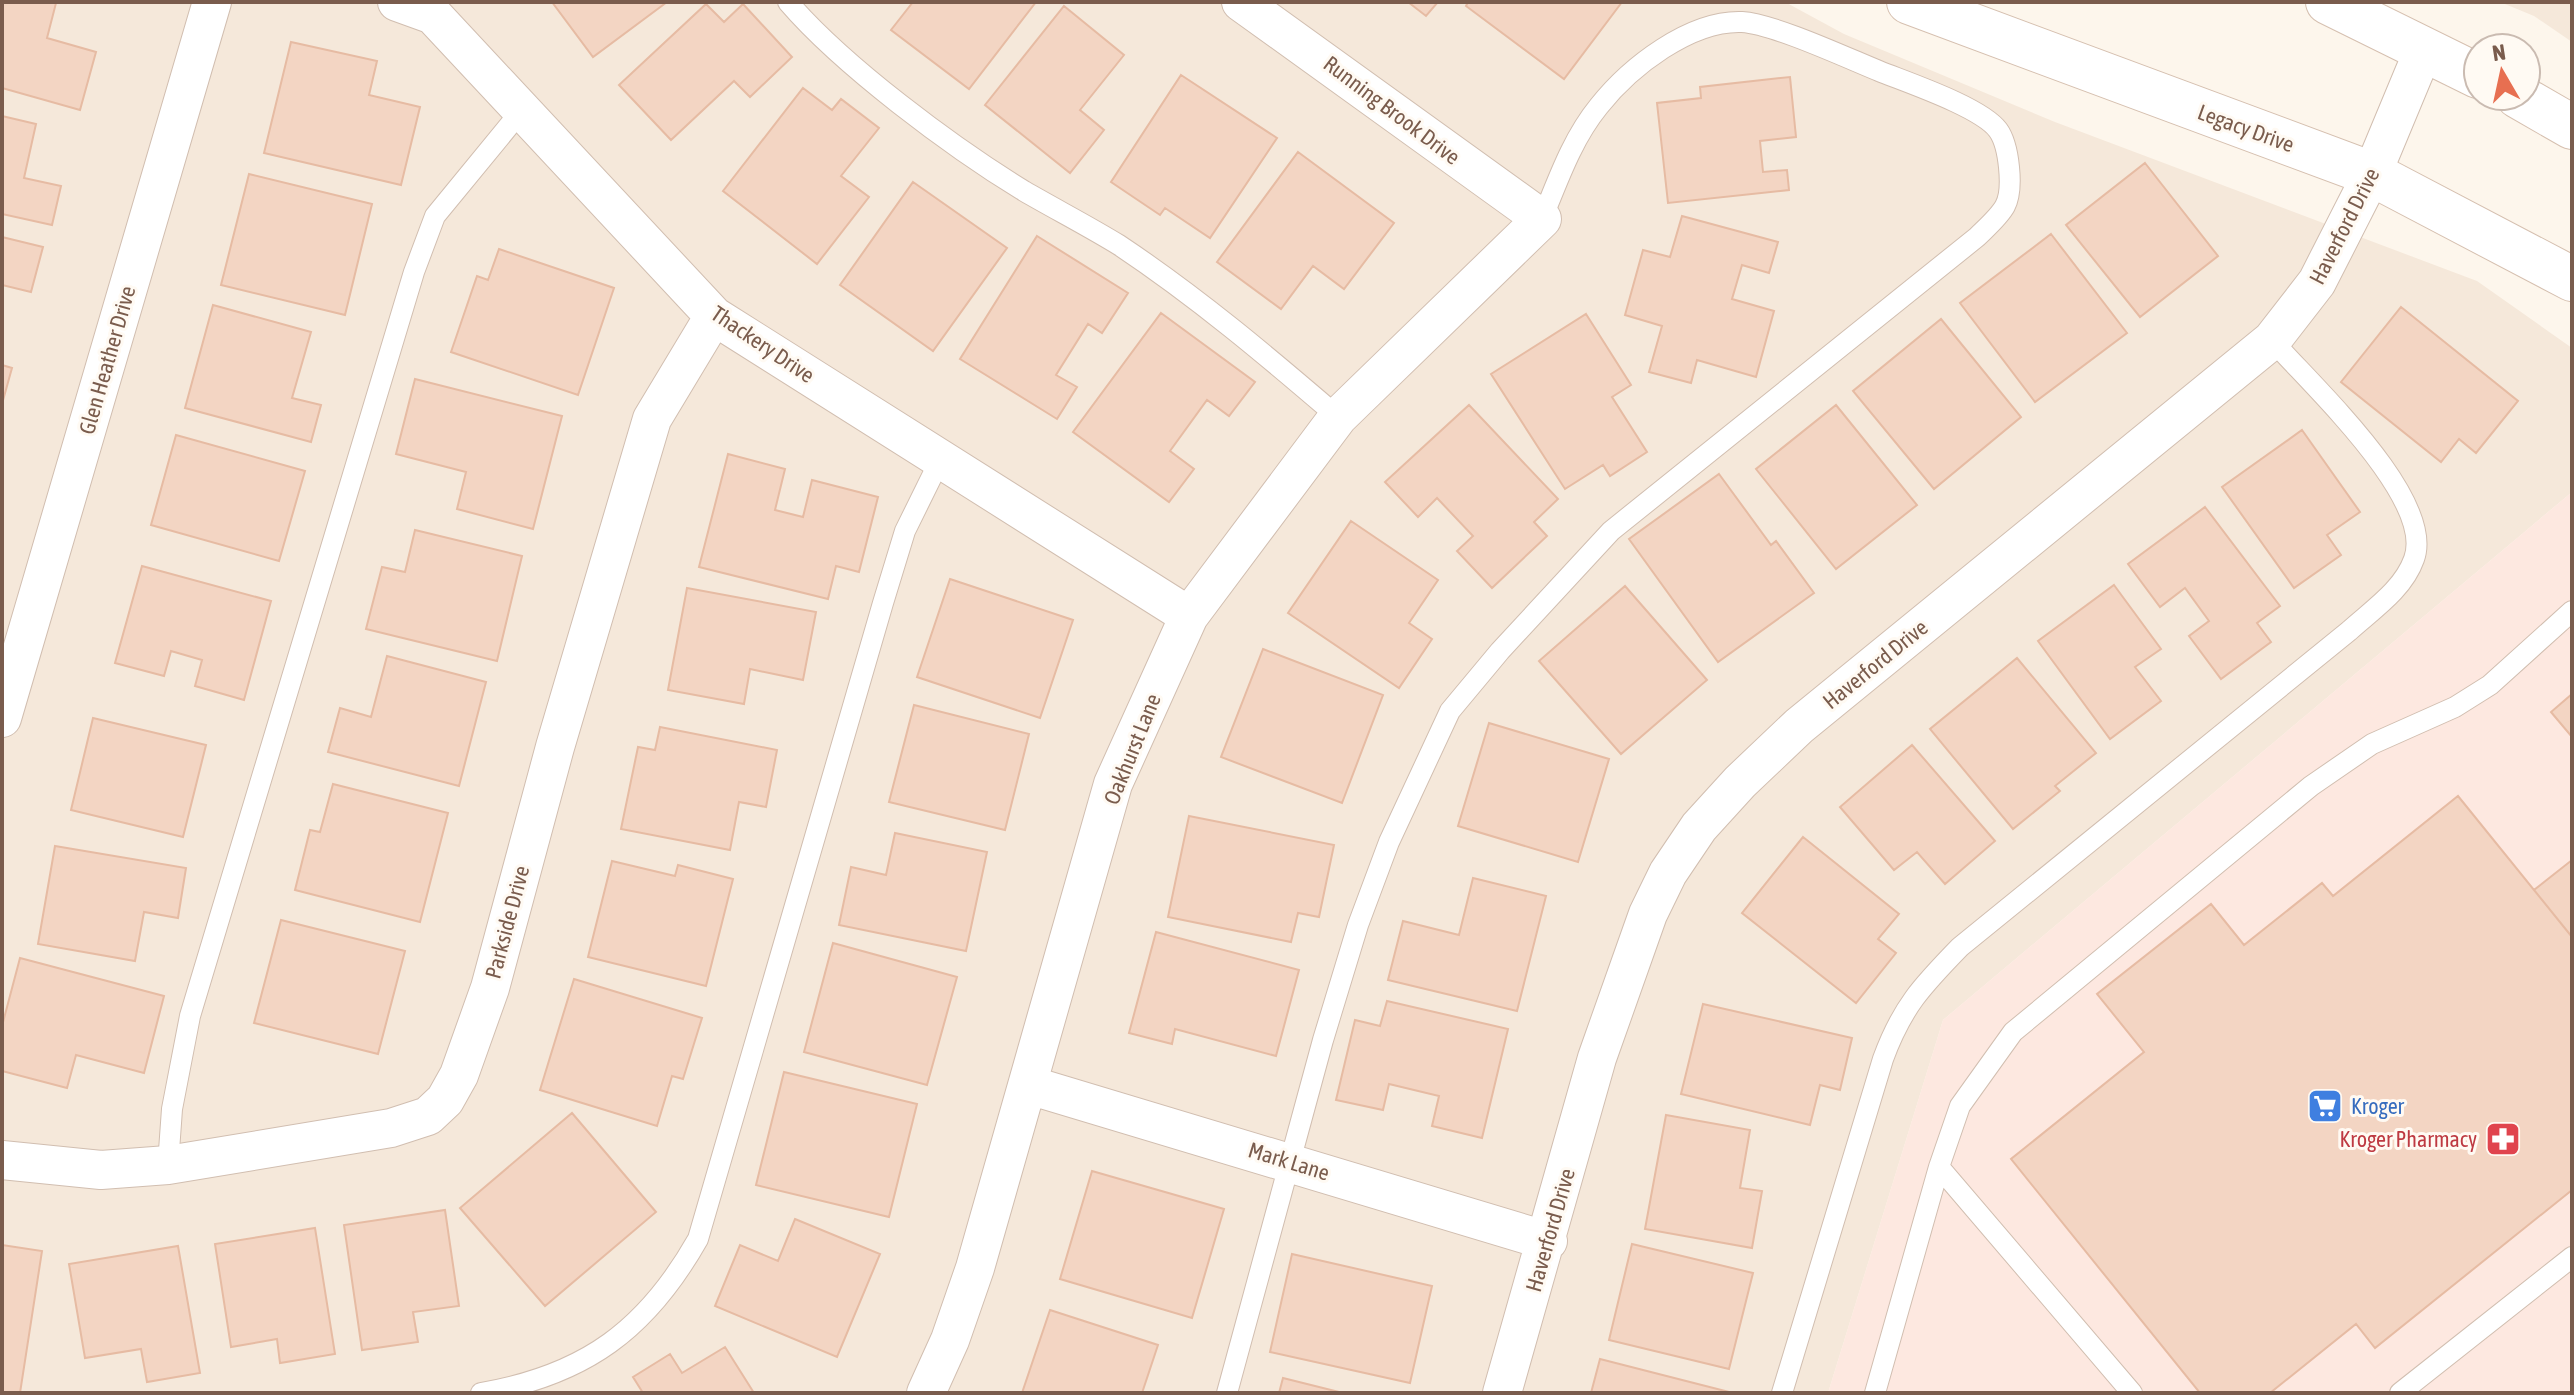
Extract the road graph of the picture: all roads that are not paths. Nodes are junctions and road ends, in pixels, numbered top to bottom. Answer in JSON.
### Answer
{"nodes":[{"id":1,"x":212,"y":2,"type":"edge"},
{"id":2,"x":397,"y":2,"type":"edge"},
{"id":3,"x":788,"y":2,"type":"edge"},
{"id":4,"x":1241,"y":2,"type":"edge"},
{"id":5,"x":1909,"y":2,"type":"edge"},
{"id":6,"x":2328,"y":2,"type":"edge"},
{"id":7,"x":439,"y":8,"type":"edge"},
{"id":8,"x":2424,"y":49,"type":"junction"},
{"id":9,"x":2462,"y":68,"type":"edge"},
{"id":10,"x":522,"y":110,"type":"junction"},
{"id":11,"x":2542,"y":110,"type":"edge"},
{"id":12,"x":2572,"y":127,"type":"edge"},
{"id":13,"x":2372,"y":174,"type":"junction"},
{"id":14,"x":1542,"y":219,"type":"junction"},
{"id":15,"x":2572,"y":279,"type":"edge"},
{"id":16,"x":714,"y":316,"type":"junction"},
{"id":17,"x":2272,"y":340,"type":"junction"},
{"id":18,"x":1338,"y":417,"type":"junction"},
{"id":19,"x":941,"y":458,"type":"junction"},
{"id":20,"x":2572,"y":611,"type":"edge"},
{"id":21,"x":1189,"y":616,"type":"junction"},
{"id":22,"x":2,"y":718,"type":"edge"},
{"id":23,"x":1029,"y":1085,"type":"junction"},
{"id":24,"x":2,"y":1160,"type":"edge"},
{"id":25,"x":1291,"y":1161,"type":"junction"},
{"id":26,"x":168,"y":1165,"type":"junction"},
{"id":27,"x":1939,"y":1167,"type":"junction"},
{"id":28,"x":1548,"y":1241,"type":"junction"},
{"id":29,"x":2572,"y":1257,"type":"edge"},
{"id":30,"x":481,"y":1393,"type":"edge"},
{"id":31,"x":926,"y":1393,"type":"edge"},
{"id":32,"x":1227,"y":1393,"type":"edge"},
{"id":33,"x":1502,"y":1393,"type":"edge"},
{"id":34,"x":1782,"y":1393,"type":"edge"},
{"id":35,"x":1875,"y":1393,"type":"edge"},
{"id":36,"x":2132,"y":1393,"type":"edge"},
{"id":37,"x":2400,"y":1393,"type":"edge"}],
"edges":[{"from":1,"to":22,"type":"street","name":"Glen Heather Drive"},
{"from":2,"to":7,"type":"street","name":"Thackery Drive"},
{"from":3,"to":18,"type":"lane"},
{"from":4,"to":14,"type":"street","name":"Running Brook Drive"},
{"from":5,"to":13,"type":"main road","name":"Legacy Drive"},
{"from":6,"to":8,"type":"main road"},
{"from":7,"to":10,"type":"street","name":"Thackery Drive"},
{"from":8,"to":9,"type":"main road"},
{"from":8,"to":13,"type":"street","name":"Haverford Drive"},
{"from":10,"to":16,"type":"street","name":"Thackery Drive"},
{"from":10,"to":26,"type":"lane"},
{"from":11,"to":12,"type":"main road"},
{"from":13,"to":15,"type":"main road","name":"Legacy Drive"},
{"from":13,"to":17,"type":"street","name":"Haverford Drive"},
{"from":14,"to":18,"type":"street","name":"Oakhurst Lane"},
{"from":14,"to":25,"type":"lane"},
{"from":16,"to":19,"type":"street","name":"Thackery Drive"},
{"from":16,"to":26,"type":"street","name":"Parkside Drive"},
{"from":17,"to":28,"type":"street","name":"Haverford Drive"},
{"from":17,"to":34,"type":"lane"},
{"from":18,"to":21,"type":"street","name":"Oakhurst Lane"},
{"from":19,"to":21,"type":"street","name":"Thackery Drive"},
{"from":19,"to":30,"type":"lane"},
{"from":20,"to":27,"type":"lane"},
{"from":21,"to":23,"type":"street","name":"Oakhurst Lane"},
{"from":23,"to":25,"type":"street","name":"Mark Lane"},
{"from":23,"to":31,"type":"street","name":"Oakhurst Lane"},
{"from":24,"to":26,"type":"street","name":"Parkside Drive"},
{"from":25,"to":28,"type":"street","name":"Mark Lane"},
{"from":25,"to":32,"type":"lane"},
{"from":27,"to":35,"type":"lane"},
{"from":27,"to":36,"type":"lane"},
{"from":28,"to":33,"type":"street","name":"Haverford Drive"},
{"from":29,"to":37,"type":"lane"}]}
